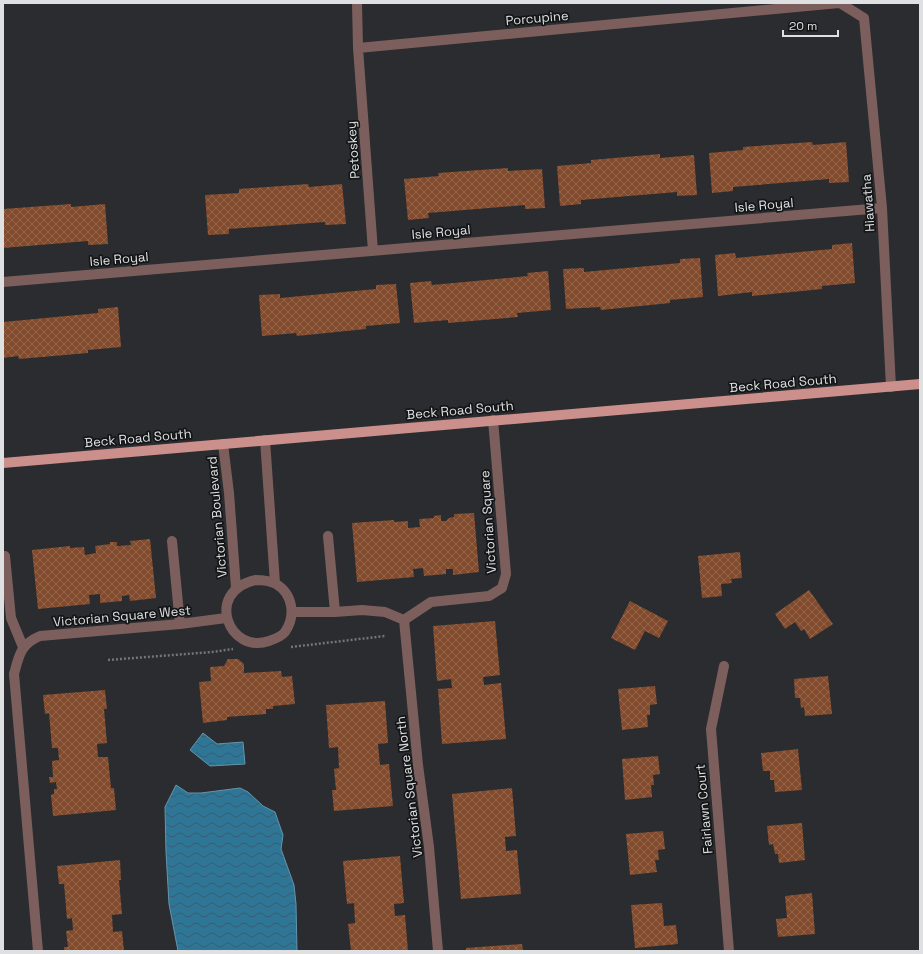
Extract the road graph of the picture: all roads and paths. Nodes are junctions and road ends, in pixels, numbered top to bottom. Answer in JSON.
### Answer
{"nodes":[{"id":1,"x":357,"y":3,"type":"edge"},
{"id":2,"x":839,"y":3,"type":"edge"},
{"id":3,"x":864,"y":18,"type":"joint"},
{"id":4,"x":358,"y":48,"type":"junction"},
{"id":5,"x":882,"y":208,"type":"junction"},
{"id":6,"x":373,"y":251,"type":"junction"},
{"id":7,"x":3,"y":282,"type":"edge"},
{"id":8,"x":920,"y":384,"type":"edge"},
{"id":9,"x":891,"y":386,"type":"junction"},
{"id":10,"x":493,"y":420,"type":"junction"},
{"id":11,"x":265,"y":440,"type":"junction"},
{"id":12,"x":223,"y":444,"type":"junction"},
{"id":13,"x":3,"y":463,"type":"edge"},
{"id":14,"x":328,"y":536,"type":"dead end"},
{"id":15,"x":172,"y":541,"type":"dead end"},
{"id":16,"x":5,"y":556,"type":"dead end"},
{"id":17,"x":275,"y":583,"type":"junction"},
{"id":18,"x":236,"y":588,"type":"junction"},
{"id":19,"x":292,"y":612,"type":"junction"},
{"id":20,"x":334,"y":612,"type":"junction"},
{"id":21,"x":226,"y":618,"type":"junction"},
{"id":22,"x":404,"y":620,"type":"junction"},
{"id":23,"x":180,"y":624,"type":"junction"},
{"id":24,"x":23,"y":647,"type":"junction"},
{"id":25,"x":724,"y":666,"type":"dead end"},
{"id":26,"x":38,"y":951,"type":"edge"},
{"id":27,"x":438,"y":951,"type":"edge"},
{"id":28,"x":729,"y":951,"type":"edge"}],
"edges":[{"from":1,"to":4,"type":"street","name":"Petoskey"},
{"from":2,"to":3,"type":"street","name":"Porcupine"},
{"from":2,"to":4,"type":"street","name":"Porcupine"},
{"from":3,"to":5,"type":"street","name":"Hiawatha"},
{"from":4,"to":6,"type":"street","name":"Petoskey"},
{"from":5,"to":6,"type":"street","name":"Isle Royal"},
{"from":5,"to":9,"type":"street","name":"Hiawatha"},
{"from":6,"to":7,"type":"street","name":"Isle Royal"},
{"from":8,"to":9,"type":"main road","name":"Beck Road South"},
{"from":9,"to":10,"type":"main road","name":"Beck Road South"},
{"from":10,"to":11,"type":"main road","name":"Beck Road South"},
{"from":10,"to":22,"type":"street","name":"Victorian Square"},
{"from":11,"to":12,"type":"main road","name":"Beck Road South"},
{"from":11,"to":17,"type":"street"},
{"from":12,"to":13,"type":"main road","name":"Beck Road South"},
{"from":12,"to":18,"type":"street","name":"Victorian Boulevard"},
{"from":14,"to":20,"type":"street"},
{"from":15,"to":23,"type":"street"},
{"from":16,"to":24,"type":"street"},
{"from":17,"to":18,"type":"street"},
{"from":17,"to":19,"type":"street"},
{"from":18,"to":21,"type":"street"},
{"from":19,"to":20,"type":"street"},
{"from":19,"to":21,"type":"street"},
{"from":20,"to":22,"type":"street"},
{"from":21,"to":23,"type":"street","name":"Victorian Square West"},
{"from":22,"to":27,"type":"street","name":"Victorian Square North"},
{"from":23,"to":24,"type":"street","name":"Victorian Square West"},
{"from":24,"to":26,"type":"street"},
{"from":25,"to":28,"type":"street","name":"Fairlawn Court"}]}
